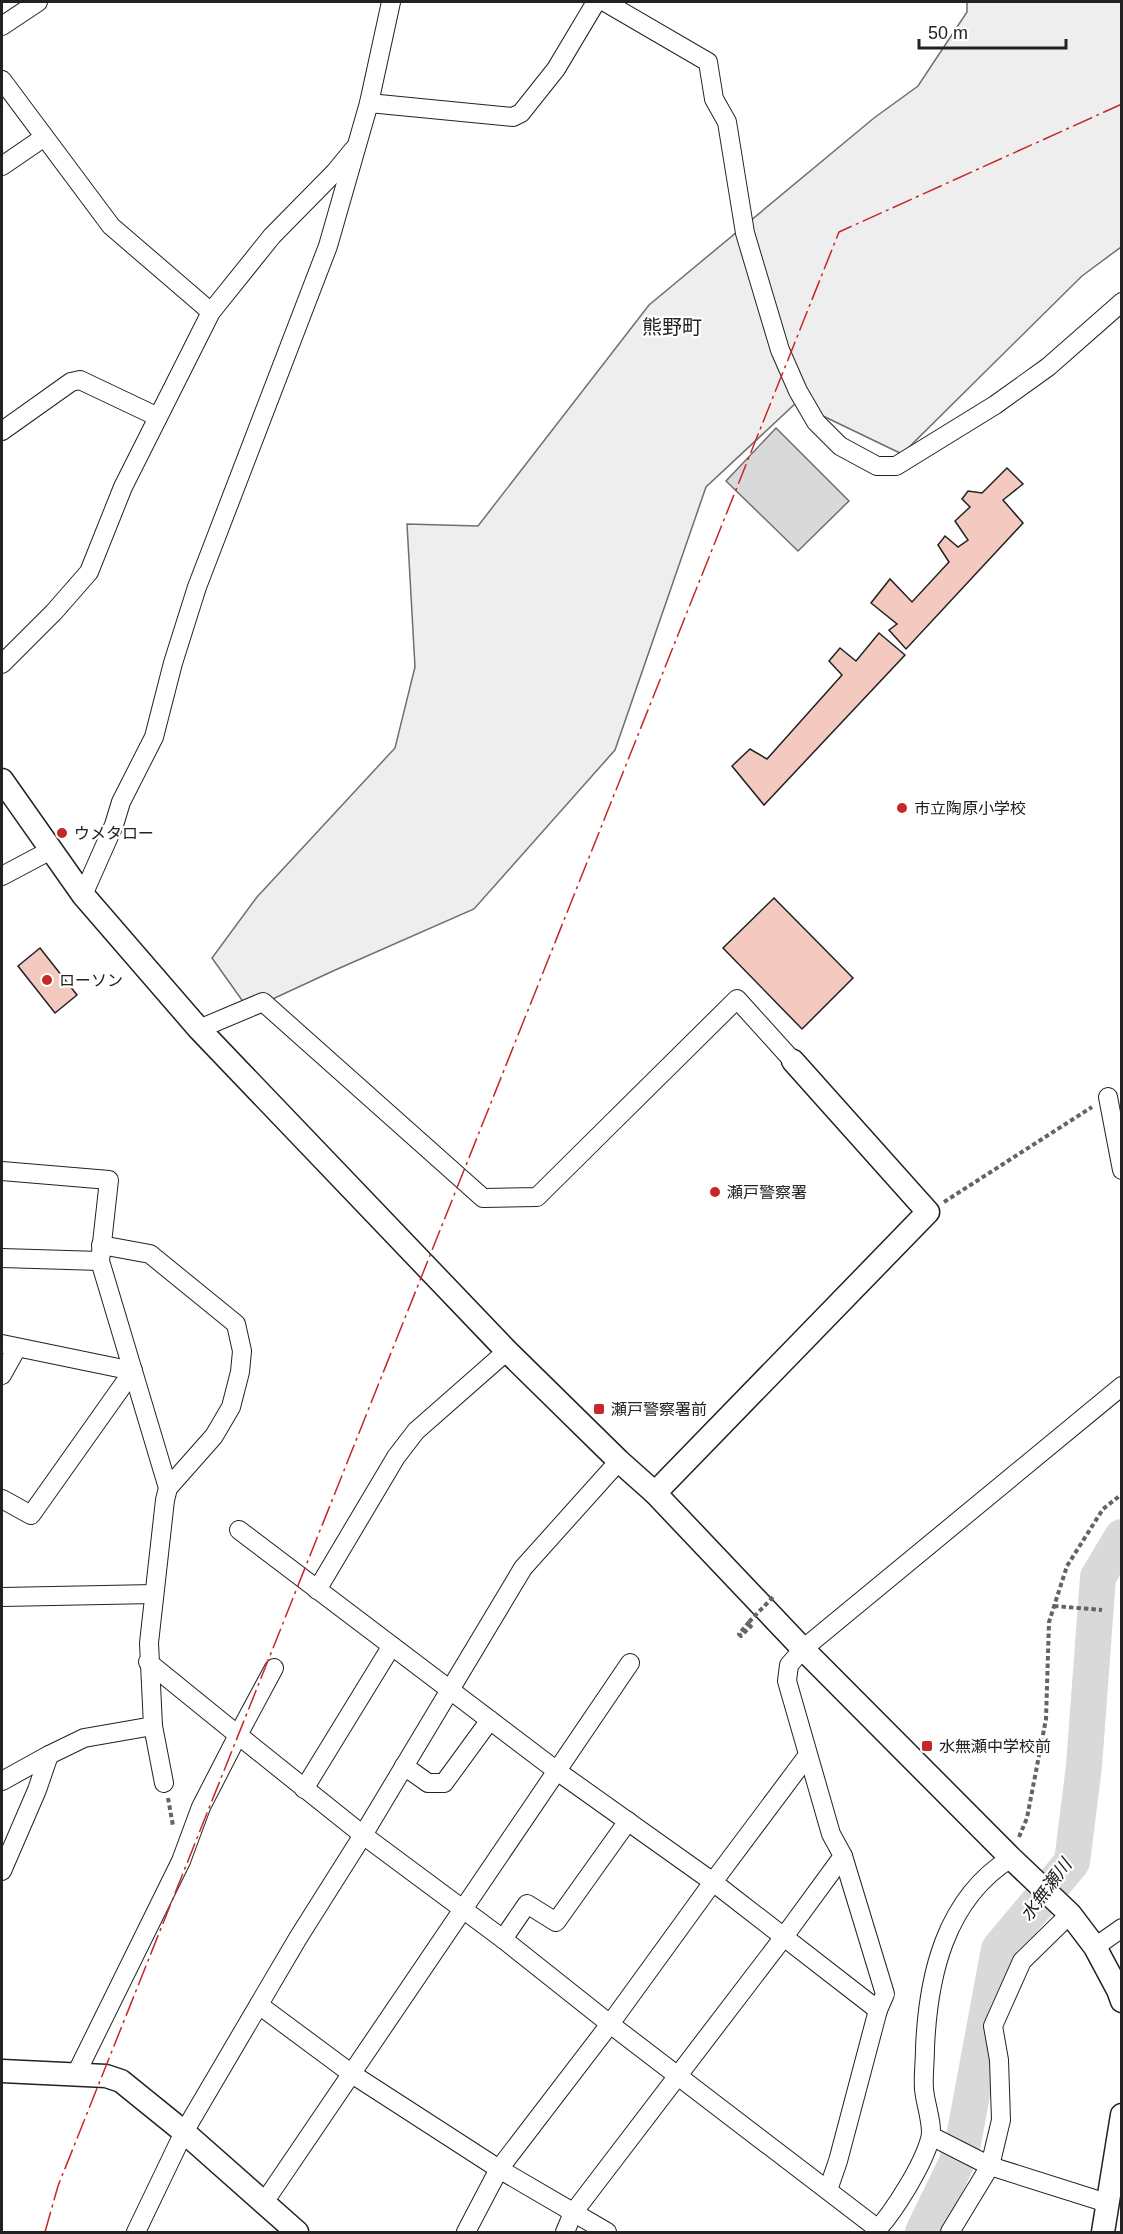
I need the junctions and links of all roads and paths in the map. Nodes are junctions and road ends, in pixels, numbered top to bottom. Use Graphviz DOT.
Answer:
graph roads {
  1 [pos="38,2"];
  2 [pos="391,2"];
  3 [pos="596,2"];
  4 [pos="605,2"];
  5 [pos="2,26"];
  6 [pos="2,80"];
  7 [pos="369,103"];
  8 [pos="43,138"];
  9 [pos="358,144"];
  10 [pos="2,166"];
  11 [pos="1122,302"];
  12 [pos="211,312"];
  13 [pos="158,417"];
  14 [pos="2,431"];
  15 [pos="2,664"];
  16 [pos="2,780"];
  17 [pos="51,850"];
  18 [pos="2,876"];
  19 [pos="83,895"];
  20 [pos="199,1029"];
  21 [pos="793,1061"];
  22 [pos="1108,1097"];
  23 [pos="1122,1170"];
  24 [pos="2,1171"];
  25 [pos="928,1212"];
  26 [pos="101,1253"];
  27 [pos="2,1258"];
  28 [pos="9,1346"];
  29 [pos="507,1351"];
  30 [pos="133,1371"];
  31 [pos="2,1376"];
  32 [pos="1122,1386"];
  33 [pos="619,1461"];
  34 [pos="168,1488"];
  35 [pos="655,1493"];
  36 [pos="1122,1494"];
  37 [pos="2,1499"];
  38 [pos="239,1530"];
  39 [pos="317,1590"];
  40 [pos="154,1594"];
  41 [pos="2,1597"];
  42 [pos="773,1597"];
  43 [pos="1054,1606"];
  44 [pos="1102,1610"];
  45 [pos="751,1624"];
  46 [pos="391,1647"];
  47 [pos="803,1649"];
  48 [pos="148,1662"];
  49 [pos="630,1663"];
  50 [pos="274,1668"];
  51 [pos="449,1690"];
  52 [pos="490,1720"];
  53 [pos="153,1726"];
  54 [pos="238,1736"];
  55 [pos="49,1755"];
  56 [pos="808,1755"];
  57 [pos="404,1766"];
  58 [pos="557,1771"];
  59 [pos="2,1781"];
  60 [pos="164,1783"];
  61 [pos="304,1789"];
  62 [pos="628,1821"];
  63 [pos="174,1828"];
  64 [pos="363,1835"];
  65 [pos="843,1856"];
  66 [pos="1011,1858"];
  67 [pos="2,1871"];
  68 [pos="712,1882"];
  69 [pos="464,1910"];
  70 [pos="1070,1914"];
  71 [pos="1122,1928"];
  72 [pos="783,1938"];
  73 [pos="503,1939"];
  74 [pos="1095,1947"];
  75 [pos="1122,2001"];
  76 [pos="259,2005"];
  77 [pos="878,2010"];
  78 [pos="610,2024"];
  79 [pos="2,2071"];
  80 [pos="76,2074"];
  81 [pos="352,2074"];
  82 [pos="677,2075"];
  83 [pos="1122,2115"];
  84 [pos="184,2132"];
  85 [pos="931,2136"];
  86 [pos="990,2166"];
  87 [pos="499,2169"];
  88 [pos="828,2190"];
  89 [pos="1107,2203"];
  90 [pos="264,2204"];
  91 [pos="573,2213"];
  92 [pos="877,2231"];
  93 [pos="136,2232"];
  94 [pos="297,2232"];
  95 [pos="466,2232"];
  96 [pos="565,2232"];
  97 [pos="607,2232"];
  98 [pos="950,2232"];
  99 [pos="1103,2232"];
  1 -- 5 [label="street"];
  2 -- 7 [label="street"];
  3 -- 7 [label="street"];
  4 -- 11 [label="street"];
  6 -- 8 [label="street"];
  7 -- 9 [label="street"];
  8 -- 10 [label="street"];
  8 -- 12 [label="street"];
  9 -- 12 [label="street"];
  9 -- 19 [label="street"];
  12 -- 13 [label="street"];
  13 -- 14 [label="street"];
  13 -- 15 [label="street"];
  16 -- 17 [label="street"];
  17 -- 18 [label="street"];
  17 -- 19 [label="street"];
  19 -- 20 [label="street"];
  20 -- 21 [label="street"];
  20 -- 29 [label="street"];
  21 -- 25 [label="street"];
  22 -- 23 [label="street"];
  22 -- 25 [label="path"];
  24 -- 26 [label="street"];
  25 -- 35 [label="street"];
  26 -- 27 [label="street"];
  26 -- 30 [label="street"];
  26 -- 34 [label="street"];
  28 -- 30 [label="street"];
  28 -- 31 [label="street"];
  29 -- 33 [label="street"];
  29 -- 39 [label="street"];
  30 -- 34 [label="street"];
  30 -- 37 [label="street"];
  32 -- 47 [label="street"];
  33 -- 35 [label="street"];
  33 -- 51 [label="street"];
  34 -- 40 [label="street"];
  35 -- 47 [label="street"];
  36 -- 43 [label="path"];
  38 -- 39 [label="street"];
  39 -- 46 [label="street"];
  40 -- 41 [label="street"];
  40 -- 48 [label="street"];
  42 -- 45 [label="path, bridge"];
  43 -- 44 [label="path"];
  43 -- 66 [label="path"];
  46 -- 51 [label="street"];
  46 -- 61 [label="street"];
  47 -- 56 [label="street"];
  47 -- 66 [label="street"];
  48 -- 53 [label="street"];
  48 -- 54 [label="street"];
  49 -- 58 [label="street"];
  50 -- 54 [label="street"];
  51 -- 52 [label="street"];
  51 -- 57 [label="street"];
  52 -- 57 [label="street"];
  52 -- 58 [label="street"];
  53 -- 55 [label="street"];
  53 -- 60 [label="street"];
  54 -- 61 [label="street"];
  54 -- 80 [label="street"];
  55 -- 59 [label="street"];
  55 -- 67 [label="street"];
  56 -- 65 [label="street"];
  56 -- 68 [label="street"];
  57 -- 64 [label="street"];
  58 -- 62 [label="street"];
  58 -- 69 [label="street"];
  60 -- 63 [label="path"];
  61 -- 64 [label="street"];
  62 -- 68 [label="street"];
  62 -- 73 [label="street"];
  64 -- 69 [label="street"];
  64 -- 76 [label="street"];
  65 -- 72 [label="street"];
  65 -- 77 [label="street"];
  66 -- 70 [label="street"];
  66 -- 85 [label="street"];
  68 -- 72 [label="street"];
  68 -- 78 [label="street"];
  69 -- 73 [label="street"];
  69 -- 81 [label="street"];
  70 -- 74 [label="street"];
  70 -- 86 [label="street"];
  71 -- 74 [label="street"];
  72 -- 77 [label="street"];
  72 -- 82 [label="street"];
  73 -- 78 [label="street"];
  74 -- 75 [label="street"];
  76 -- 81 [label="street"];
  76 -- 84 [label="street"];
  77 -- 88 [label="street"];
  78 -- 82 [label="street"];
  78 -- 87 [label="street"];
  79 -- 80 [label="street"];
  80 -- 84 [label="street"];
  81 -- 87 [label="street"];
  81 -- 90 [label="street"];
  82 -- 88 [label="street"];
  82 -- 91 [label="street"];
  83 -- 89 [label="street"];
  84 -- 90 [label="street"];
  84 -- 93 [label="street"];
  85 -- 86 [label="street"];
  85 -- 92 [label="street"];
  86 -- 89 [label="street"];
  86 -- 98 [label="street"];
  87 -- 91 [label="street"];
  87 -- 95 [label="street"];
  88 -- 92 [label="street"];
  89 -- 99 [label="street"];
  90 -- 94 [label="street"];
  91 -- 96 [label="street"];
  91 -- 97 [label="street"];
}
